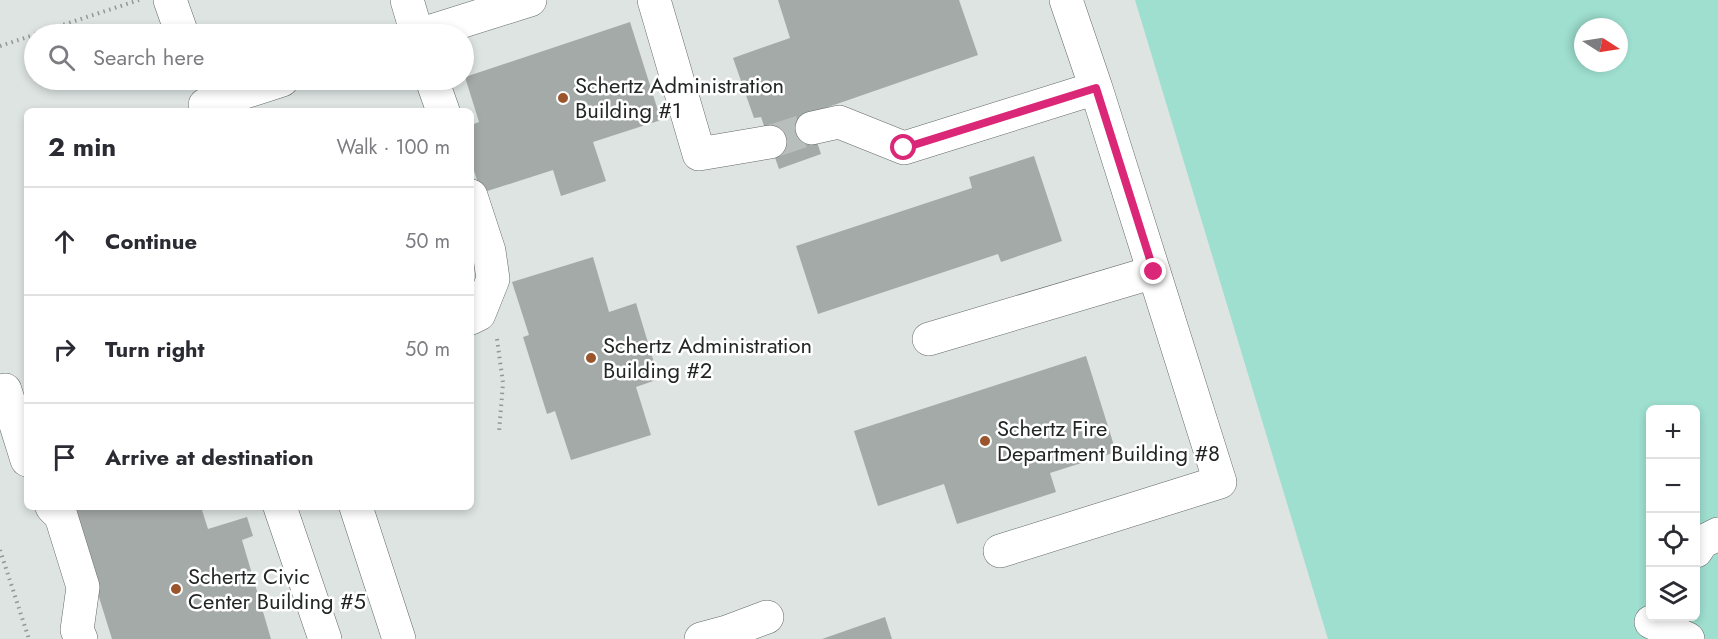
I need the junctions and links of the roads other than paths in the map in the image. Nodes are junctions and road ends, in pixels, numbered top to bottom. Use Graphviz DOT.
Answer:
graph roads {
  1 [pos="170,0"];
  2 [pos="407,0"];
  3 [pos="530,0"];
  4 [pos="654,0"];
  5 [pos="1066,0"];
  6 [pos="178,24"];
  7 [pos="416,24"];
  8 [pos="452,24"];
  9 [pos="1096,88"];
  10 [pos="238,90"];
  11 [pos="436,90"];
  12 [pos="203,98"];
  13 [pos="442,108"];
  14 [pos="812,128"];
  15 [pos="770,142"];
  16 [pos="474,205"];
  17 [pos="1154,272"];
  18 [pos="484,326"];
  19 [pos="929,339"];
  20 [pos="5,390"];
  21 [pos="24,450"];
  22 [pos="55,510"];
  23 [pos="281,510"];
  24 [pos="357,510"];
  25 [pos="1718,534"];
  26 [pos="1700,545"];
  27 [pos="1000,551"];
  28 [pos="767,617"];
  29 [pos="1649,626"];
  30 [pos="81,639"];
  31 [pos="325,639"];
  32 [pos="399,639"];
  33 [pos="701,639"];
  34 [pos="1688,639"];
  1 -- 6 [label="street"];
  2 -- 7 [label="street"];
  3 -- 8 [label="street"];
  4 -- 15 [label="street"];
  5 -- 9 [label="street"];
  9 -- 14 [label="street"];
  9 -- 17 [label="street"];
  10 -- 12 [label="street"];
  11 -- 13 [label="street"];
  16 -- 18 [label="street"];
  17 -- 19 [label="street"];
  17 -- 27 [label="street"];
  20 -- 21 [label="street"];
  22 -- 30 [label="street"];
  23 -- 31 [label="street"];
  24 -- 32 [label="street"];
  25 -- 26 [label="street"];
  28 -- 33 [label="street"];
  29 -- 34 [label="street"];
}
